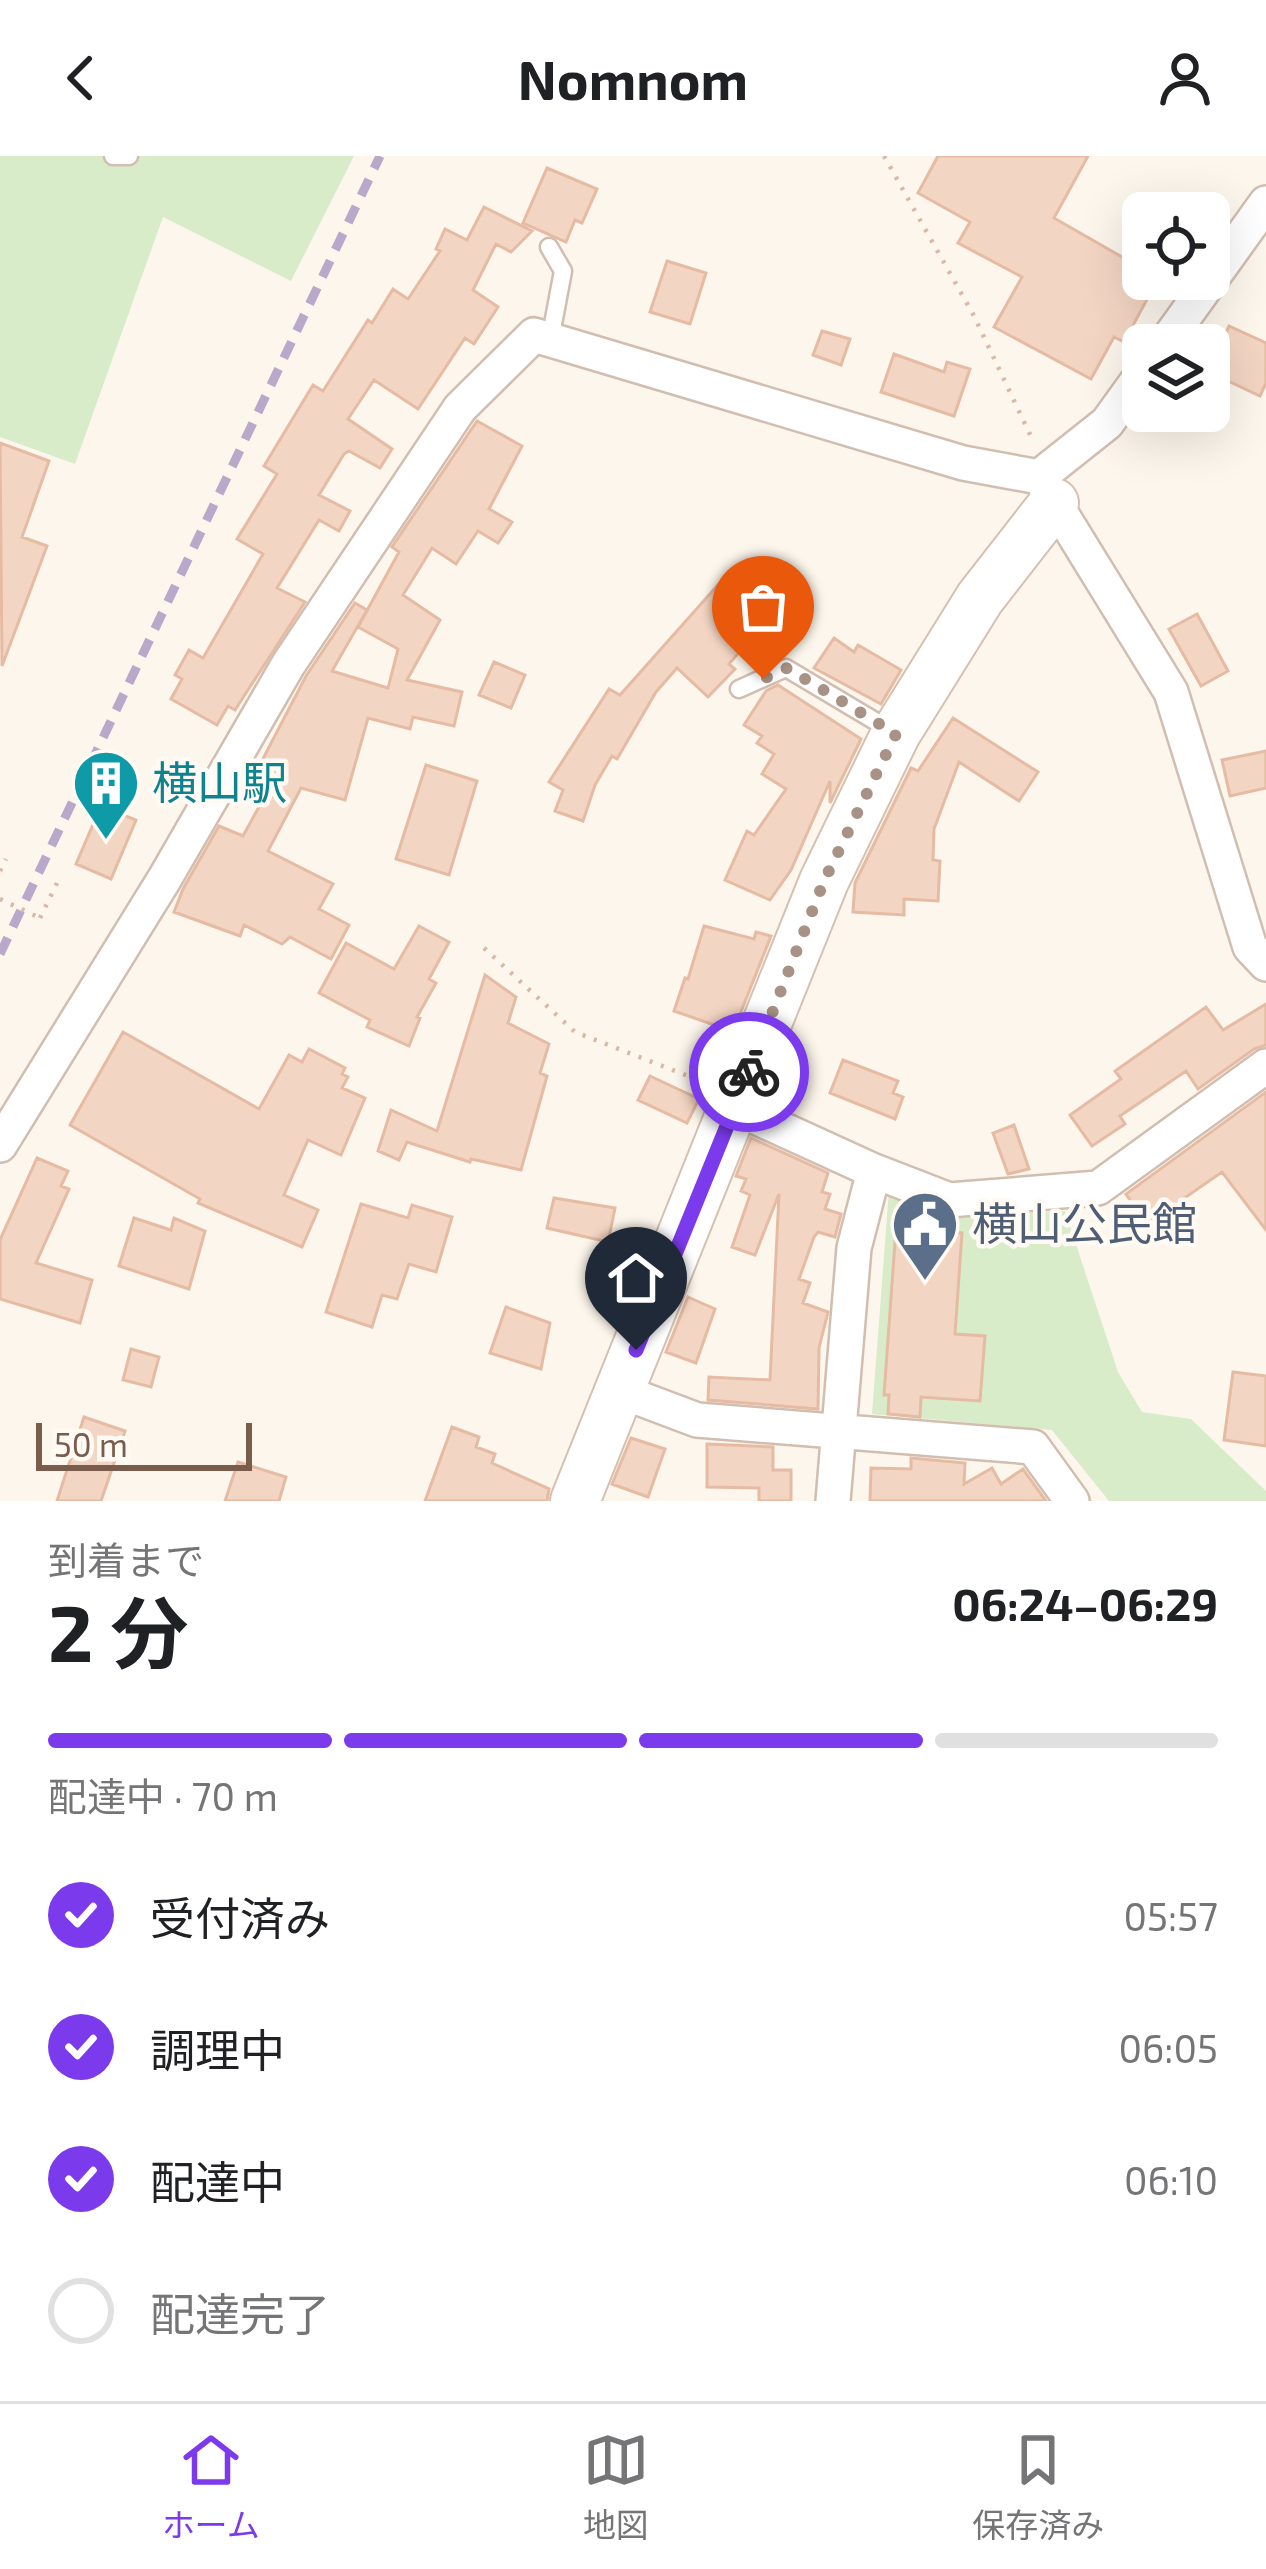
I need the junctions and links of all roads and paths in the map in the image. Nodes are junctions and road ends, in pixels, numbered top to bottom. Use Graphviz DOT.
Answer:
graph roads {
  1 [pos="113,156"];
  2 [pos="129,156"];
  3 [pos="884,156"];
  4 [pos="1266,203"];
  5 [pos="548,247"];
  6 [pos="1178,324"];
  7 [pos="550,340"];
  8 [pos="1122,403"];
  9 [pos="1046,490"];
  10 [pos="739,689"];
  11 [pos="896,734"];
  12 [pos="6,859"];
  13 [pos="0,871"];
  14 [pos="58,881"];
  15 [pos="0,898"];
  16 [pos="484,948"];
  17 [pos="1266,964"];
  18 [pos="1266,1066"];
  19 [pos="738,1102"];
  20 [pos="0,1145"];
  21 [pos="874,1172"];
  22 [pos="620,1391"];
  23 [pos="839,1430"];
  24 [pos="575,1501"];
  25 [pos="833,1501"];
  26 [pos="1072,1501"];
  1 -- 2 [label="lane"];
  3 -- 9 [label="path"];
  4 -- 6 [label="street"];
  5 -- 7 [label="lane"];
  7 -- 9 [label="street"];
  7 -- 20 [label="street"];
  8 -- 9 [label="street"];
  9 -- 11 [label="street"];
  9 -- 17 [label="street"];
  10 -- 11 [label="lane"];
  11 -- 19 [label="street"];
  12 -- 13 [label="path"];
  14 -- 15 [label="path, bridge"];
  16 -- 19 [label="path"];
  18 -- 21 [label="street"];
  19 -- 21 [label="street"];
  19 -- 22 [label="street"];
  21 -- 23 [label="street"];
  22 -- 23 [label="street"];
  22 -- 24 [label="street"];
  23 -- 25 [label="street"];
  23 -- 26 [label="street"];
}
